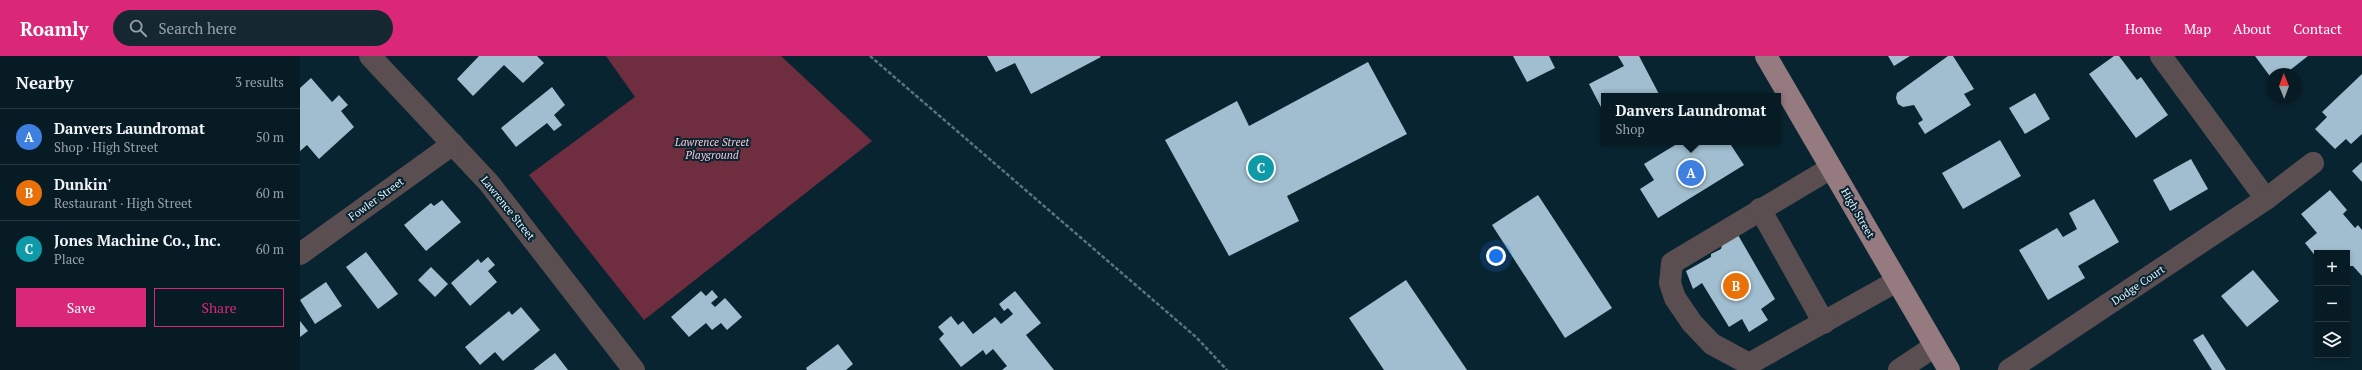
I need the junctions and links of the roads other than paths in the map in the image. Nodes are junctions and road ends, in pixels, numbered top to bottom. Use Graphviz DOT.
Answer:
graph roads {
  1 [pos="370,56"];
  2 [pos="1766,56"];
  3 [pos="2161,56"];
  4 [pos="453,144"];
  5 [pos="2313,163"];
  6 [pos="1831,168"];
  7 [pos="2266,199"];
  8 [pos="1760,209"];
  9 [pos="300,254"];
  10 [pos="1897,281"];
  11 [pos="1824,323"];
  12 [pos="1935,346"];
  13 [pos="634,370"];
  14 [pos="1899,370"];
  15 [pos="1949,370"];
  16 [pos="2009,370"];
  1 -- 4 [label="street, Lawrence Street"];
  2 -- 6 [label="main road, High Street"];
  3 -- 7 [label="street"];
  4 -- 9 [label="street, Fowler Street"];
  4 -- 13 [label="street, Lawrence Street"];
  5 -- 7 [label="street, Dodge Court"];
  6 -- 8 [label="street"];
  6 -- 10 [label="main road, High Street"];
  7 -- 16 [label="street, Dodge Court"];
  8 -- 11 [label="street"];
  8 -- 11 [label="street"];
  10 -- 11 [label="street"];
  10 -- 12 [label="main road, High Street"];
  12 -- 14 [label="street"];
  12 -- 15 [label="main road, High Street"];
}
